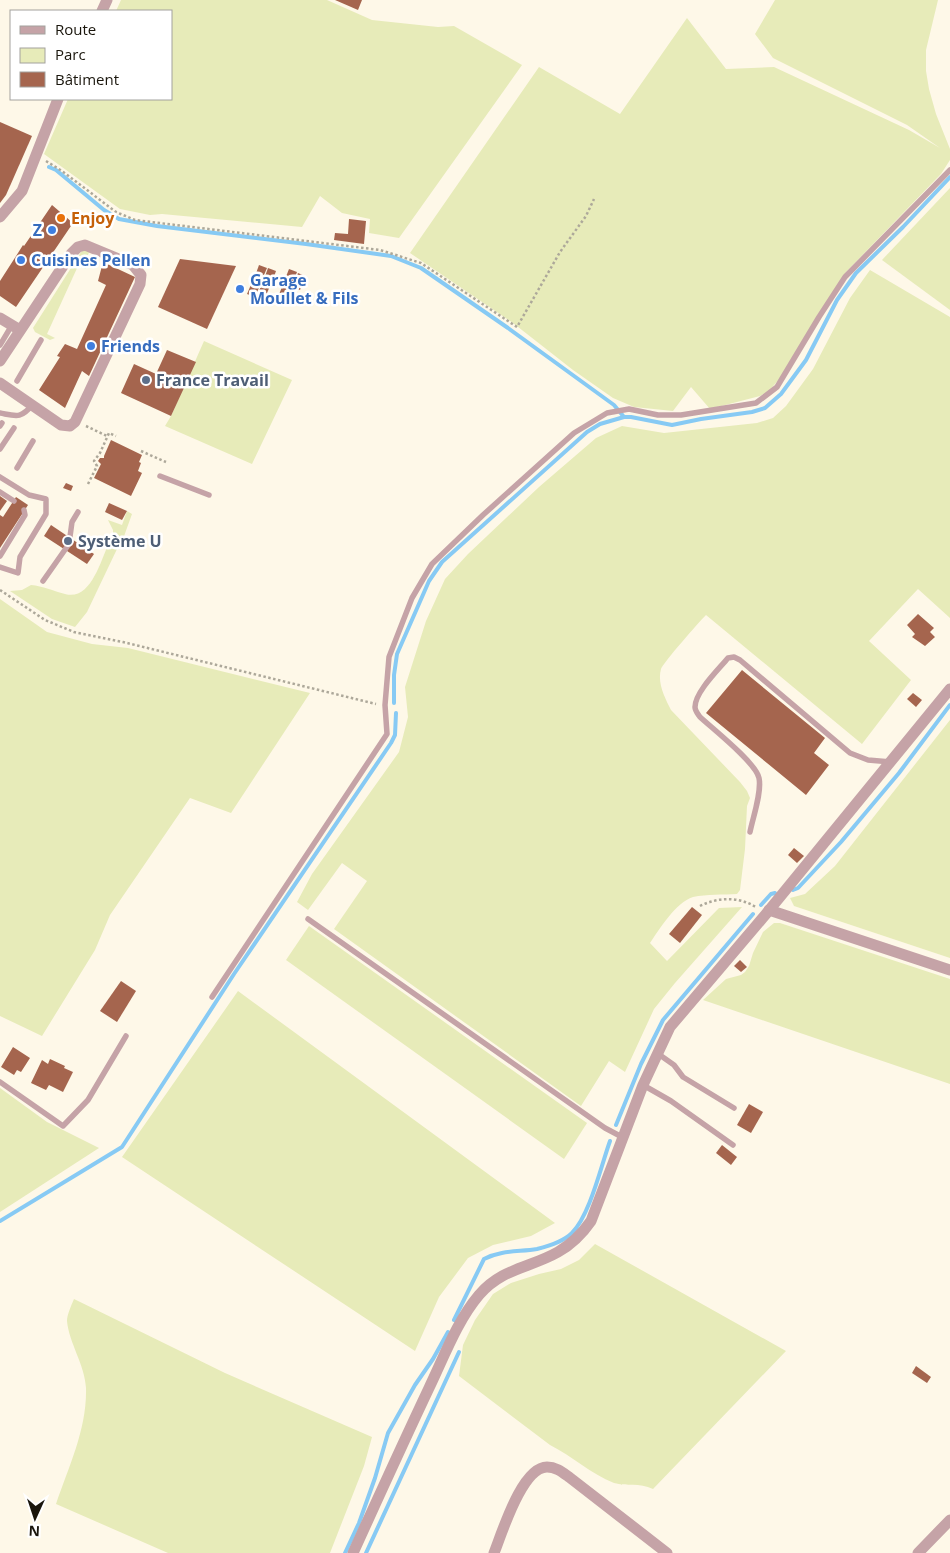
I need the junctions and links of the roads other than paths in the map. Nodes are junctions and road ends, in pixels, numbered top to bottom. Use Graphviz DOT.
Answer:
graph roads {
  1 [pos="58,100"];
  2 [pos="950,170"];
  3 [pos="0,217"];
  4 [pos="0,318"];
  5 [pos="16,327"];
  6 [pos="41,340"];
  7 [pos="0,345"];
  8 [pos="0,361"];
  9 [pos="17,381"];
  10 [pos="0,383"];
  11 [pos="32,405"];
  12 [pos="0,413"];
  13 [pos="14,428"];
  14 [pos="34,441"];
  15 [pos="0,449"];
  16 [pos="16,468"];
  17 [pos="160,476"];
  18 [pos="0,477"];
  19 [pos="0,492"];
  20 [pos="208,495"];
  21 [pos="14,501"];
  22 [pos="24,510"];
  23 [pos="78,512"];
  24 [pos="0,556"];
  25 [pos="0,567"];
  26 [pos="43,580"];
  27 [pos="950,689"];
  28 [pos="891,762"];
  29 [pos="750,832"];
  30 [pos="767,912"];
  31 [pos="308,919"];
  32 [pos="950,970"];
  33 [pos="212,997"];
  34 [pos="126,1036"];
  35 [pos="658,1053"];
  36 [pos="0,1082"];
  37 [pos="643,1085"];
  38 [pos="734,1108"];
  39 [pos="622,1136"];
  40 [pos="734,1145"];
  41 [pos="950,1520"];
  42 [pos="354,1553"];
  43 [pos="494,1553"];
  44 [pos="667,1553"];
  45 [pos="918,1553"];
  1 -- 3 [label="street"];
  2 -- 33 [label="lane"];
  4 -- 5 [label="street"];
  5 -- 7 [label="lane"];
  5 -- 8 [label="street"];
  5 -- 11 [label="street"];
  6 -- 9 [label="lane"];
  10 -- 11 [label="street"];
  11 -- 12 [label="lane"];
  13 -- 15 [label="lane"];
  14 -- 16 [label="lane"];
  17 -- 20 [label="lane"];
  18 -- 25 [label="lane"];
  19 -- 21 [label="lane"];
  22 -- 24 [label="lane"];
  23 -- 26 [label="lane"];
  27 -- 28 [label="street"];
  28 -- 29 [label="lane"];
  28 -- 30 [label="street"];
  30 -- 32 [label="street"];
  30 -- 35 [label="street"];
  31 -- 39 [label="lane"];
  34 -- 36 [label="lane"];
  35 -- 37 [label="street"];
  35 -- 38 [label="lane"];
  37 -- 39 [label="street"];
  37 -- 40 [label="lane"];
  39 -- 42 [label="street"];
  41 -- 45 [label="street"];
  43 -- 44 [label="street"];
}
